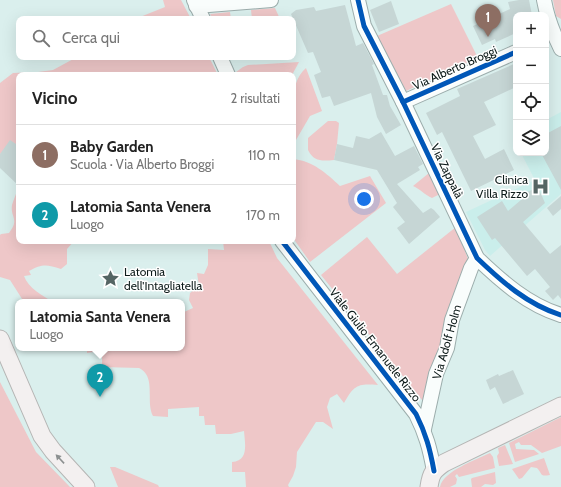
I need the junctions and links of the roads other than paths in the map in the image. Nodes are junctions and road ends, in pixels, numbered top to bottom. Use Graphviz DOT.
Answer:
graph roads {
  1 [pos="271,0"];
  2 [pos="358,0"];
  3 [pos="544,0"];
  4 [pos="195,3"];
  5 [pos="202,16"];
  6 [pos="554,35"];
  7 [pos="561,49"];
  8 [pos="513,53"];
  9 [pos="221,60"];
  10 [pos="227,72"];
  11 [pos="403,102"];
  12 [pos="284,244"];
  13 [pos="477,258"];
  14 [pos="561,315"];
  15 [pos="0,338"];
  16 [pos="561,406"];
  17 [pos="424,429"];
  18 [pos="434,470"];
  19 [pos="86,487"];
  20 [pos="429,487"];
  1 -- 4 [label="street"];
  2 -- 11 [label="street, Via Zappalà"];
  3 -- 6 [label="street"];
  4 -- 5 [label="street"];
  6 -- 7 [label="street"];
  8 -- 11 [label="street, Via Alberto Broggi"];
  9 -- 10 [label="street"];
  11 -- 13 [label="street, Via Zappalà"];
  12 -- 17 [label="street, Viale Giulio Emanuele Rizzo"];
  13 -- 14 [label="street, Via Zappalà"];
  13 -- 17 [label="street, Via Adolf Holm"];
  19 -- 15 [label="main road, one-way"];
  16 -- 18 [label="main road"];
  17 -- 18 [label="street, Viale Giulio Emanuele Rizzo"];
  18 -- 20 [label="main road"];
}
